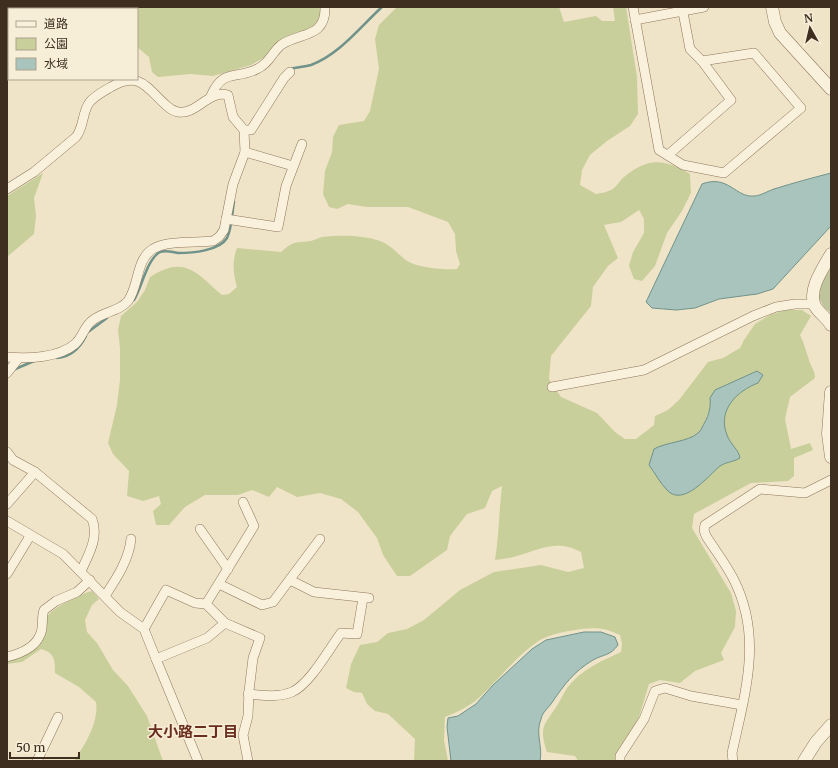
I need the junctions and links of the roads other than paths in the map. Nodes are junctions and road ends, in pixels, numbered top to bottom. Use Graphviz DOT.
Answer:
graph roads {
  1 [pos="325,7"];
  2 [pos="633,7"];
  3 [pos="704,7"];
  4 [pos="772,7"];
  5 [pos="682,9"];
  6 [pos="635,20"];
  7 [pos="702,61"];
  8 [pos="290,72"];
  9 [pos="831,89"];
  10 [pos="211,96"];
  11 [pos="244,130"];
  12 [pos="302,144"];
  13 [pos="245,152"];
  14 [pos="668,155"];
  15 [pos="293,166"];
  16 [pos="7,189"];
  17 [pos="226,219"];
  18 [pos="831,254"];
  19 [pos="814,304"];
  20 [pos="831,325"];
  21 [pos="7,357"];
  22 [pos="19,358"];
  23 [pos="7,373"];
  24 [pos="552,387"];
  25 [pos="831,392"];
  26 [pos="7,452"];
  27 [pos="831,457"];
  28 [pos="35,472"];
  29 [pos="831,480"];
  30 [pos="243,502"];
  31 [pos="7,504"];
  32 [pos="7,521"];
  33 [pos="200,529"];
  34 [pos="30,536"];
  35 [pos="130,539"];
  36 [pos="320,539"];
  37 [pos="228,569"];
  38 [pos="81,570"];
  39 [pos="7,574"];
  40 [pos="90,580"];
  41 [pos="290,580"];
  42 [pos="219,584"];
  43 [pos="105,596"];
  44 [pos="206,604"];
  45 [pos="225,623"];
  46 [pos="144,628"];
  47 [pos="7,657"];
  48 [pos="156,659"];
  49 [pos="248,694"];
  50 [pos="742,705"];
  51 [pos="58,717"];
  52 [pos="831,725"];
  53 [pos="37,761"];
  54 [pos="198,761"];
  55 [pos="248,761"];
  56 [pos="620,761"];
  57 [pos="733,761"];
  58 [pos="804,761"];
  1 -- 10 [label="street"];
  2 -- 6 [label="street"];
  3 -- 5 [label="street"];
  4 -- 9 [label="street"];
  5 -- 6 [label="street"];
  5 -- 7 [label="street"];
  6 -- 14 [label="street"];
  7 -- 14 [label="street"];
  7 -- 14 [label="street"];
  8 -- 11 [label="street"];
  10 -- 11 [label="street"];
  10 -- 16 [label="street"];
  11 -- 13 [label="street"];
  12 -- 15 [label="street"];
  13 -- 15 [label="street"];
  13 -- 17 [label="street"];
  15 -- 17 [label="street"];
  17 -- 22 [label="street"];
  18 -- 19 [label="street"];
  19 -- 20 [label="street"];
  19 -- 24 [label="street"];
  21 -- 22 [label="street"];
  22 -- 23 [label="street"];
  25 -- 27 [label="street"];
  26 -- 28 [label="street"];
  28 -- 31 [label="street"];
  28 -- 38 [label="street"];
  29 -- 50 [label="street"];
  30 -- 37 [label="street"];
  32 -- 34 [label="street"];
  33 -- 37 [label="street"];
  34 -- 38 [label="street"];
  34 -- 39 [label="street"];
  35 -- 43 [label="street"];
  36 -- 41 [label="street"];
  37 -- 42 [label="street"];
  38 -- 40 [label="street"];
  40 -- 43 [label="street"];
  40 -- 47 [label="street"];
  41 -- 42 [label="street"];
  41 -- 49 [label="street"];
  42 -- 44 [label="street"];
  43 -- 46 [label="street"];
  44 -- 45 [label="street"];
  44 -- 46 [label="street"];
  45 -- 48 [label="street"];
  45 -- 49 [label="street"];
  46 -- 48 [label="street"];
  48 -- 54 [label="street"];
  49 -- 55 [label="street"];
  50 -- 56 [label="street"];
  50 -- 57 [label="street"];
  51 -- 53 [label="street"];
  52 -- 58 [label="street"];
}
